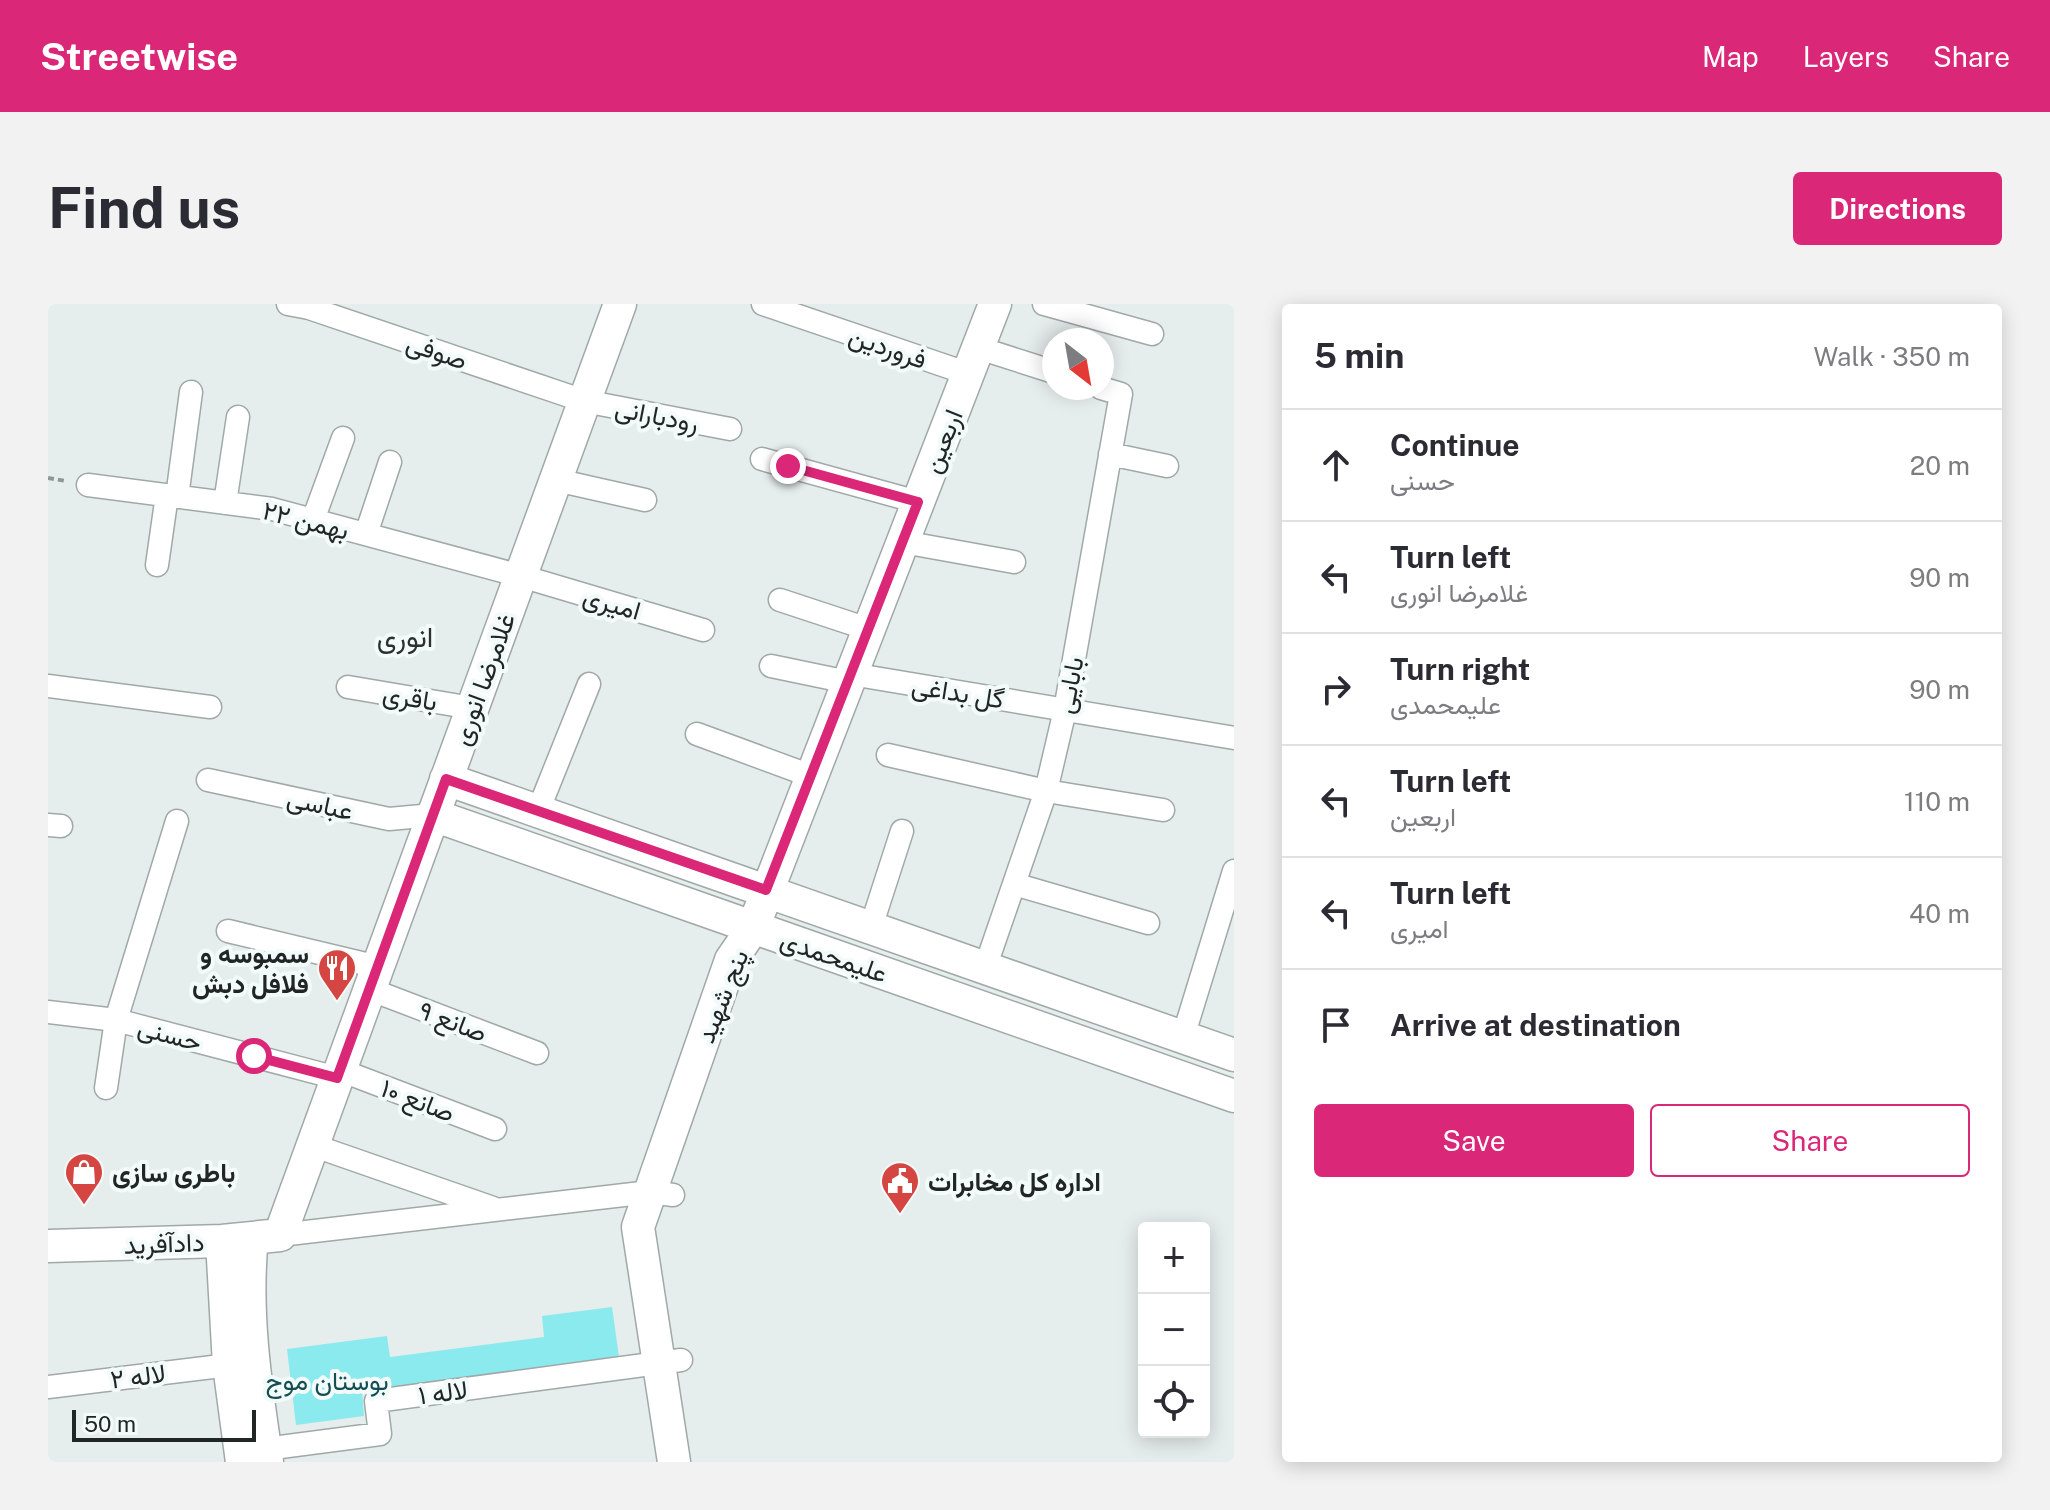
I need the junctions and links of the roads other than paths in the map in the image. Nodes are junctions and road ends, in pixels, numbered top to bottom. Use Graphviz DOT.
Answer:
graph roads {
  1 [pos="620,304"];
  2 [pos="763,304"];
  3 [pos="995,304"];
  4 [pos="1044,304"];
  5 [pos="303,305"];
  6 [pos="804,311"];
  7 [pos="1152,334"];
  8 [pos="974,361"];
  9 [pos="1042,370"];
  10 [pos="191,392"];
  11 [pos="1111,400"];
  12 [pos="584,401"];
  13 [pos="238,417"];
  14 [pos="730,429"];
  15 [pos="343,438"];
  16 [pos="1110,454"];
  17 [pos="762,459"];
  18 [pos="390,462"];
  19 [pos="1167,466"];
  20 [pos="556,480"];
  21 [pos="88,485"];
  22 [pos="172,496"];
  23 [pos="645,500"];
  24 [pos="918,502"];
  25 [pos="225,503"];
  26 [pos="313,520"];
  27 [pos="366,534"];
  28 [pos="903,542"];
  29 [pos="1014,562"];
  30 [pos="157,565"];
  31 [pos="521,576"];
  32 [pos="780,600"];
  33 [pos="868,629"];
  34 [pos="703,630"];
  35 [pos="771,666"];
  36 [pos="849,678"];
  37 [pos="589,684"];
  38 [pos="48,686"];
  39 [pos="348,687"];
  40 [pos="210,707"];
  41 [pos="472,708"];
  42 [pos="1065,710"];
  43 [pos="697,734"];
  44 [pos="1234,738"];
  45 [pos="888,755"];
  46 [pos="811,776"];
  47 [pos="446,779"];
  48 [pos="208,780"];
  49 [pos="1046,791"];
  50 [pos="1163,810"];
  51 [pos="538,811"];
  52 [pos="433,815"];
  53 [pos="177,821"];
  54 [pos="902,831"];
  55 [pos="1234,871"];
  56 [pos="1014,884"];
  57 [pos="766,890"];
  58 [pos="1148,923"];
  59 [pos="871,927"];
  60 [pos="753,928"];
  61 [pos="228,931"];
  62 [pos="985,968"];
  63 [pos="374,978"];
  64 [pos="971,1004"];
  65 [pos="48,1012"];
  66 [pos="116,1020"];
  67 [pos="1183,1037"];
  68 [pos="537,1053"];
  69 [pos="1234,1055"];
  70 [pos="338,1074"];
  71 [pos="106,1088"];
  72 [pos="1234,1096"];
  73 [pos="495,1129"];
  74 [pos="312,1145"];
  75 [pos="661,1193"];
  76 [pos="499,1210"];
  77 [pos="251,1238"];
  78 [pos="48,1246"];
  79 [pos="670,1362"];
  80 [pos="229,1365"];
  81 [pos="48,1387"];
  82 [pos="245,1402"];
  83 [pos="258,1458"];
  84 [pos="674,1462"];
  85 [pos="697,1462"];
  1 -- 12 [label="street, غلامرضا انوری"];
  2 -- 6 [label="street, فروردین"];
  3 -- 8 [label="street, اربعین"];
  4 -- 7 [label="street"];
  5 -- 12 [label="street, صوفی"];
  6 -- 8 [label="street, فروردین"];
  8 -- 9 [label="street, فروردین"];
  8 -- 24 [label="street, اربعین"];
  10 -- 22 [label="street"];
  11 -- 16 [label="street, بابایی"];
  12 -- 14 [label="street, رودبارانی"];
  12 -- 20 [label="street, غلامرضا انوری"];
  13 -- 25 [label="street"];
  15 -- 26 [label="street"];
  16 -- 19 [label="street"];
  16 -- 42 [label="street, بابایی"];
  17 -- 24 [label="street"];
  18 -- 27 [label="street"];
  20 -- 23 [label="street"];
  20 -- 31 [label="street, غلامرضا انوری"];
  21 -- 22 [label="street, ۲۲ بهمن"];
  22 -- 25 [label="street, ۲۲ بهمن"];
  22 -- 30 [label="street"];
  24 -- 28 [label="street, اربعین"];
  25 -- 26 [label="street, ۲۲ بهمن"];
  26 -- 27 [label="street, ۲۲ بهمن"];
  27 -- 31 [label="street, ۲۲ بهمن"];
  28 -- 29 [label="street"];
  28 -- 33 [label="street, اربعین"];
  31 -- 34 [label="street, امیری"];
  31 -- 41 [label="street, غلامرضا انوری"];
  32 -- 33 [label="street"];
  33 -- 36 [label="street, اربعین"];
  35 -- 36 [label="street, گل بداغی"];
  36 -- 42 [label="street, گل بداغی"];
  36 -- 46 [label="street, اربعین"];
  37 -- 51 [label="street"];
  38 -- 40 [label="street"];
  39 -- 41 [label="street, باقری"];
  41 -- 47 [label="street, غلامرضا انوری"];
  42 -- 44 [label="street, گل بداغی"];
  42 -- 49 [label="street, بابایی"];
  43 -- 46 [label="street"];
  45 -- 49 [label="street"];
  46 -- 57 [label="street, اربعین"];
  47 -- 51 [label="street, علیمحمدی"];
  47 -- 52 [label="street, غلامرضا انوری"];
  48 -- 52 [label="street, عباسی"];
  49 -- 50 [label="street"];
  49 -- 56 [label="street, بابایی"];
  51 -- 57 [label="street, علیمحمدی"];
  52 -- 60 [label="street, علیمحمدی"];
  52 -- 63 [label="street, غلامرضا انوری"];
  53 -- 66 [label="street"];
  54 -- 59 [label="street"];
  55 -- 67 [label="street"];
  56 -- 58 [label="street"];
  56 -- 62 [label="street, بابایی"];
  57 -- 59 [label="street, علیمحمدی"];
  57 -- 60 [label="street, پنج شهید"];
  59 -- 62 [label="street, علیمحمدی"];
  60 -- 64 [label="street, علیمحمدی"];
  60 -- 75 [label="street, پنج شهید"];
  61 -- 63 [label="street, صانع ۹"];
  62 -- 64 [label="street"];
  62 -- 67 [label="street, علیمحمدی"];
  63 -- 68 [label="street, صانع ۹"];
  63 -- 70 [label="street, غلامرضا انوری"];
  64 -- 72 [label="street, علیمحمدی"];
  65 -- 66 [label="street, حسنی"];
  66 -- 70 [label="street, حسنی"];
  66 -- 71 [label="street"];
  67 -- 69 [label="street, علیمحمدی"];
  70 -- 73 [label="street, صانع ۱۰"];
  70 -- 74 [label="street, غلامرضا انوری"];
  74 -- 76 [label="street"];
  74 -- 77 [label="street, غلامرضا انوری"];
  75 -- 76 [label="street"];
  75 -- 79 [label="street, پنج شهید"];
  76 -- 77 [label="street"];
  77 -- 78 [label="street, دادآفرید"];
  77 -- 80 [label="street"];
  77 -- 82 [label="street"];
  79 -- 83 [label="street, لاله ۱"];
  79 -- 84 [label="street, پنج شهید"];
  79 -- 85 [label="street, پنج شهید"];
  80 -- 81 [label="street, لاله ۲"];
  80 -- 82 [label="street"];
  82 -- 83 [label="street"];
}
